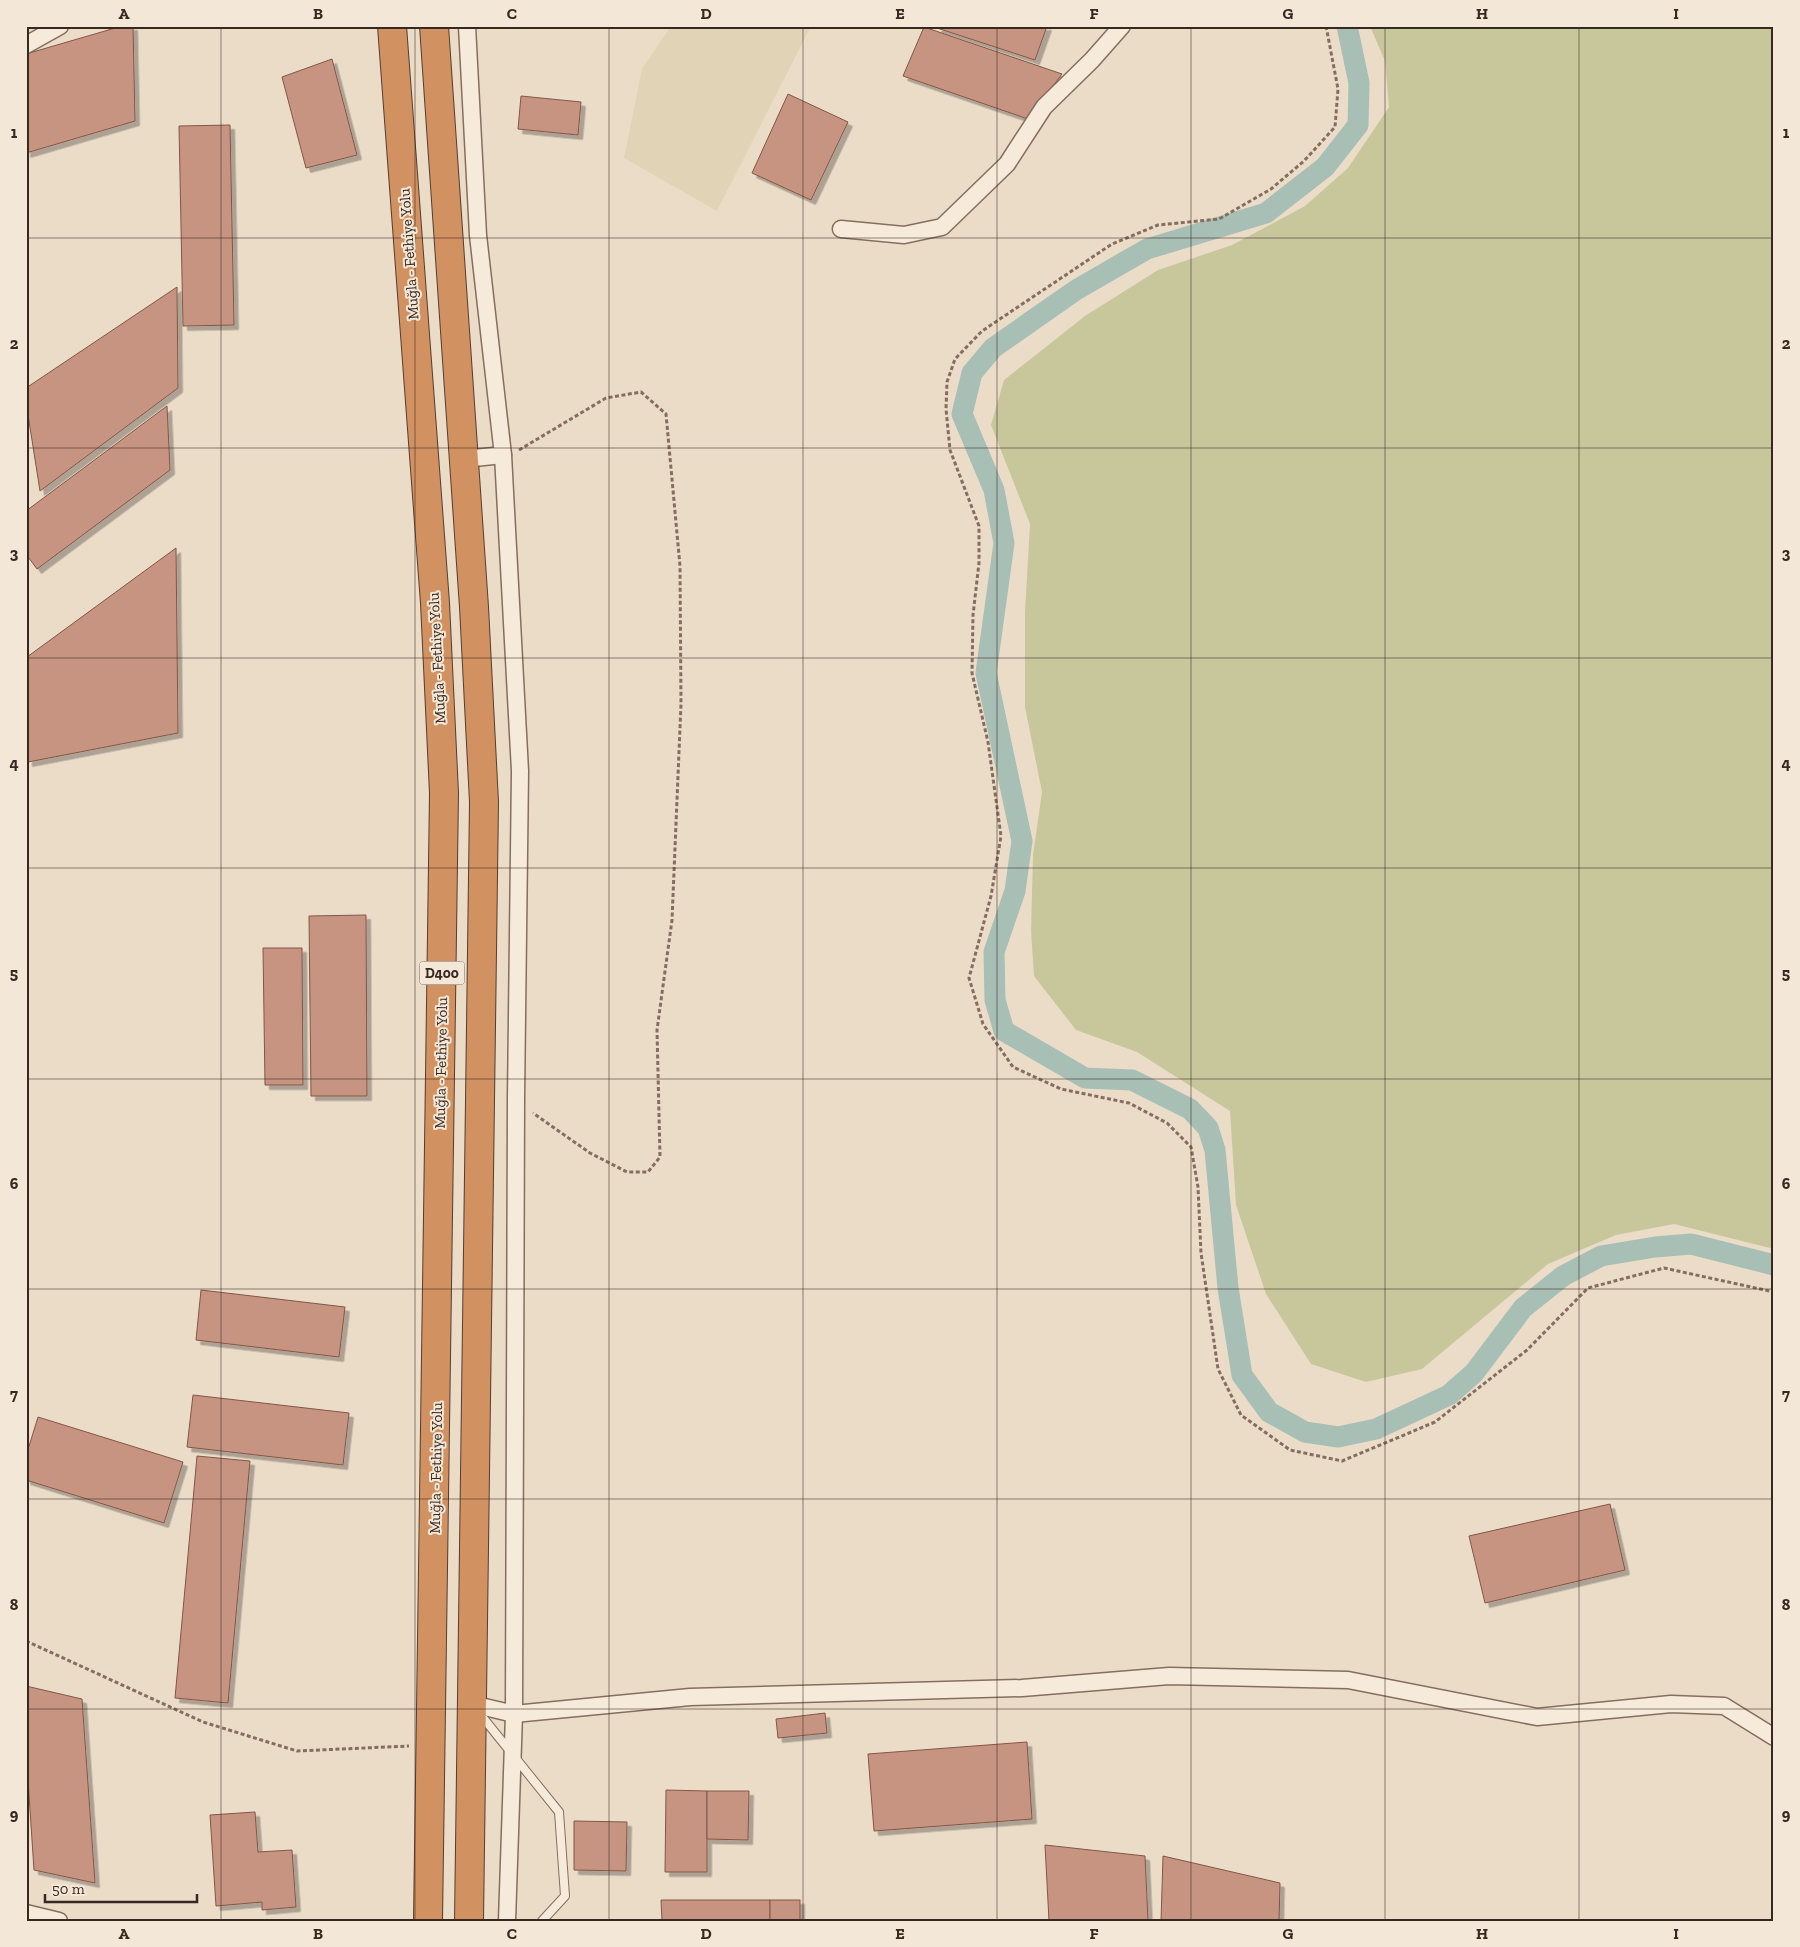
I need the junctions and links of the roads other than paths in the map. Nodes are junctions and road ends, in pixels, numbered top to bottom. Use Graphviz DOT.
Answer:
graph roads {
  1 [pos="60,26"];
  2 [pos="392,26"];
  3 [pos="467,26"];
  4 [pos="1122,26"];
  5 [pos="434,27"];
  6 [pos="26,45"];
  7 [pos="842,230"];
  8 [pos="503,456"];
  9 [pos="464,459"];
  10 [pos="472,1704"];
  11 [pos="514,1714"];
  12 [pos="1774,1737"];
  13 [pos="513,1755"];
  14 [pos="26,1913"];
  15 [pos="59,1921"];
  16 [pos="428,1921"];
  17 [pos="469,1921"];
  18 [pos="508,1921"];
  19 [pos="542,1921"];
  1 -- 6 [label="street"];
  2 -- 16 [label="highway, Muğla - Fethiye Yolu / D400"];
  3 -- 8 [label="street"];
  4 -- 7 [label="street"];
  5 -- 9 [label="highway, D400"];
  8 -- 9 [label="street"];
  8 -- 11 [label="street"];
  9 -- 10 [label="highway, D400"];
  10 -- 11 [label="street"];
  10 -- 13 [label="lane"];
  10 -- 17 [label="highway, D400"];
  11 -- 12 [label="street"];
  11 -- 13 [label="street"];
  13 -- 18 [label="street"];
  13 -- 19 [label="lane"];
  14 -- 15 [label="street"];
}
